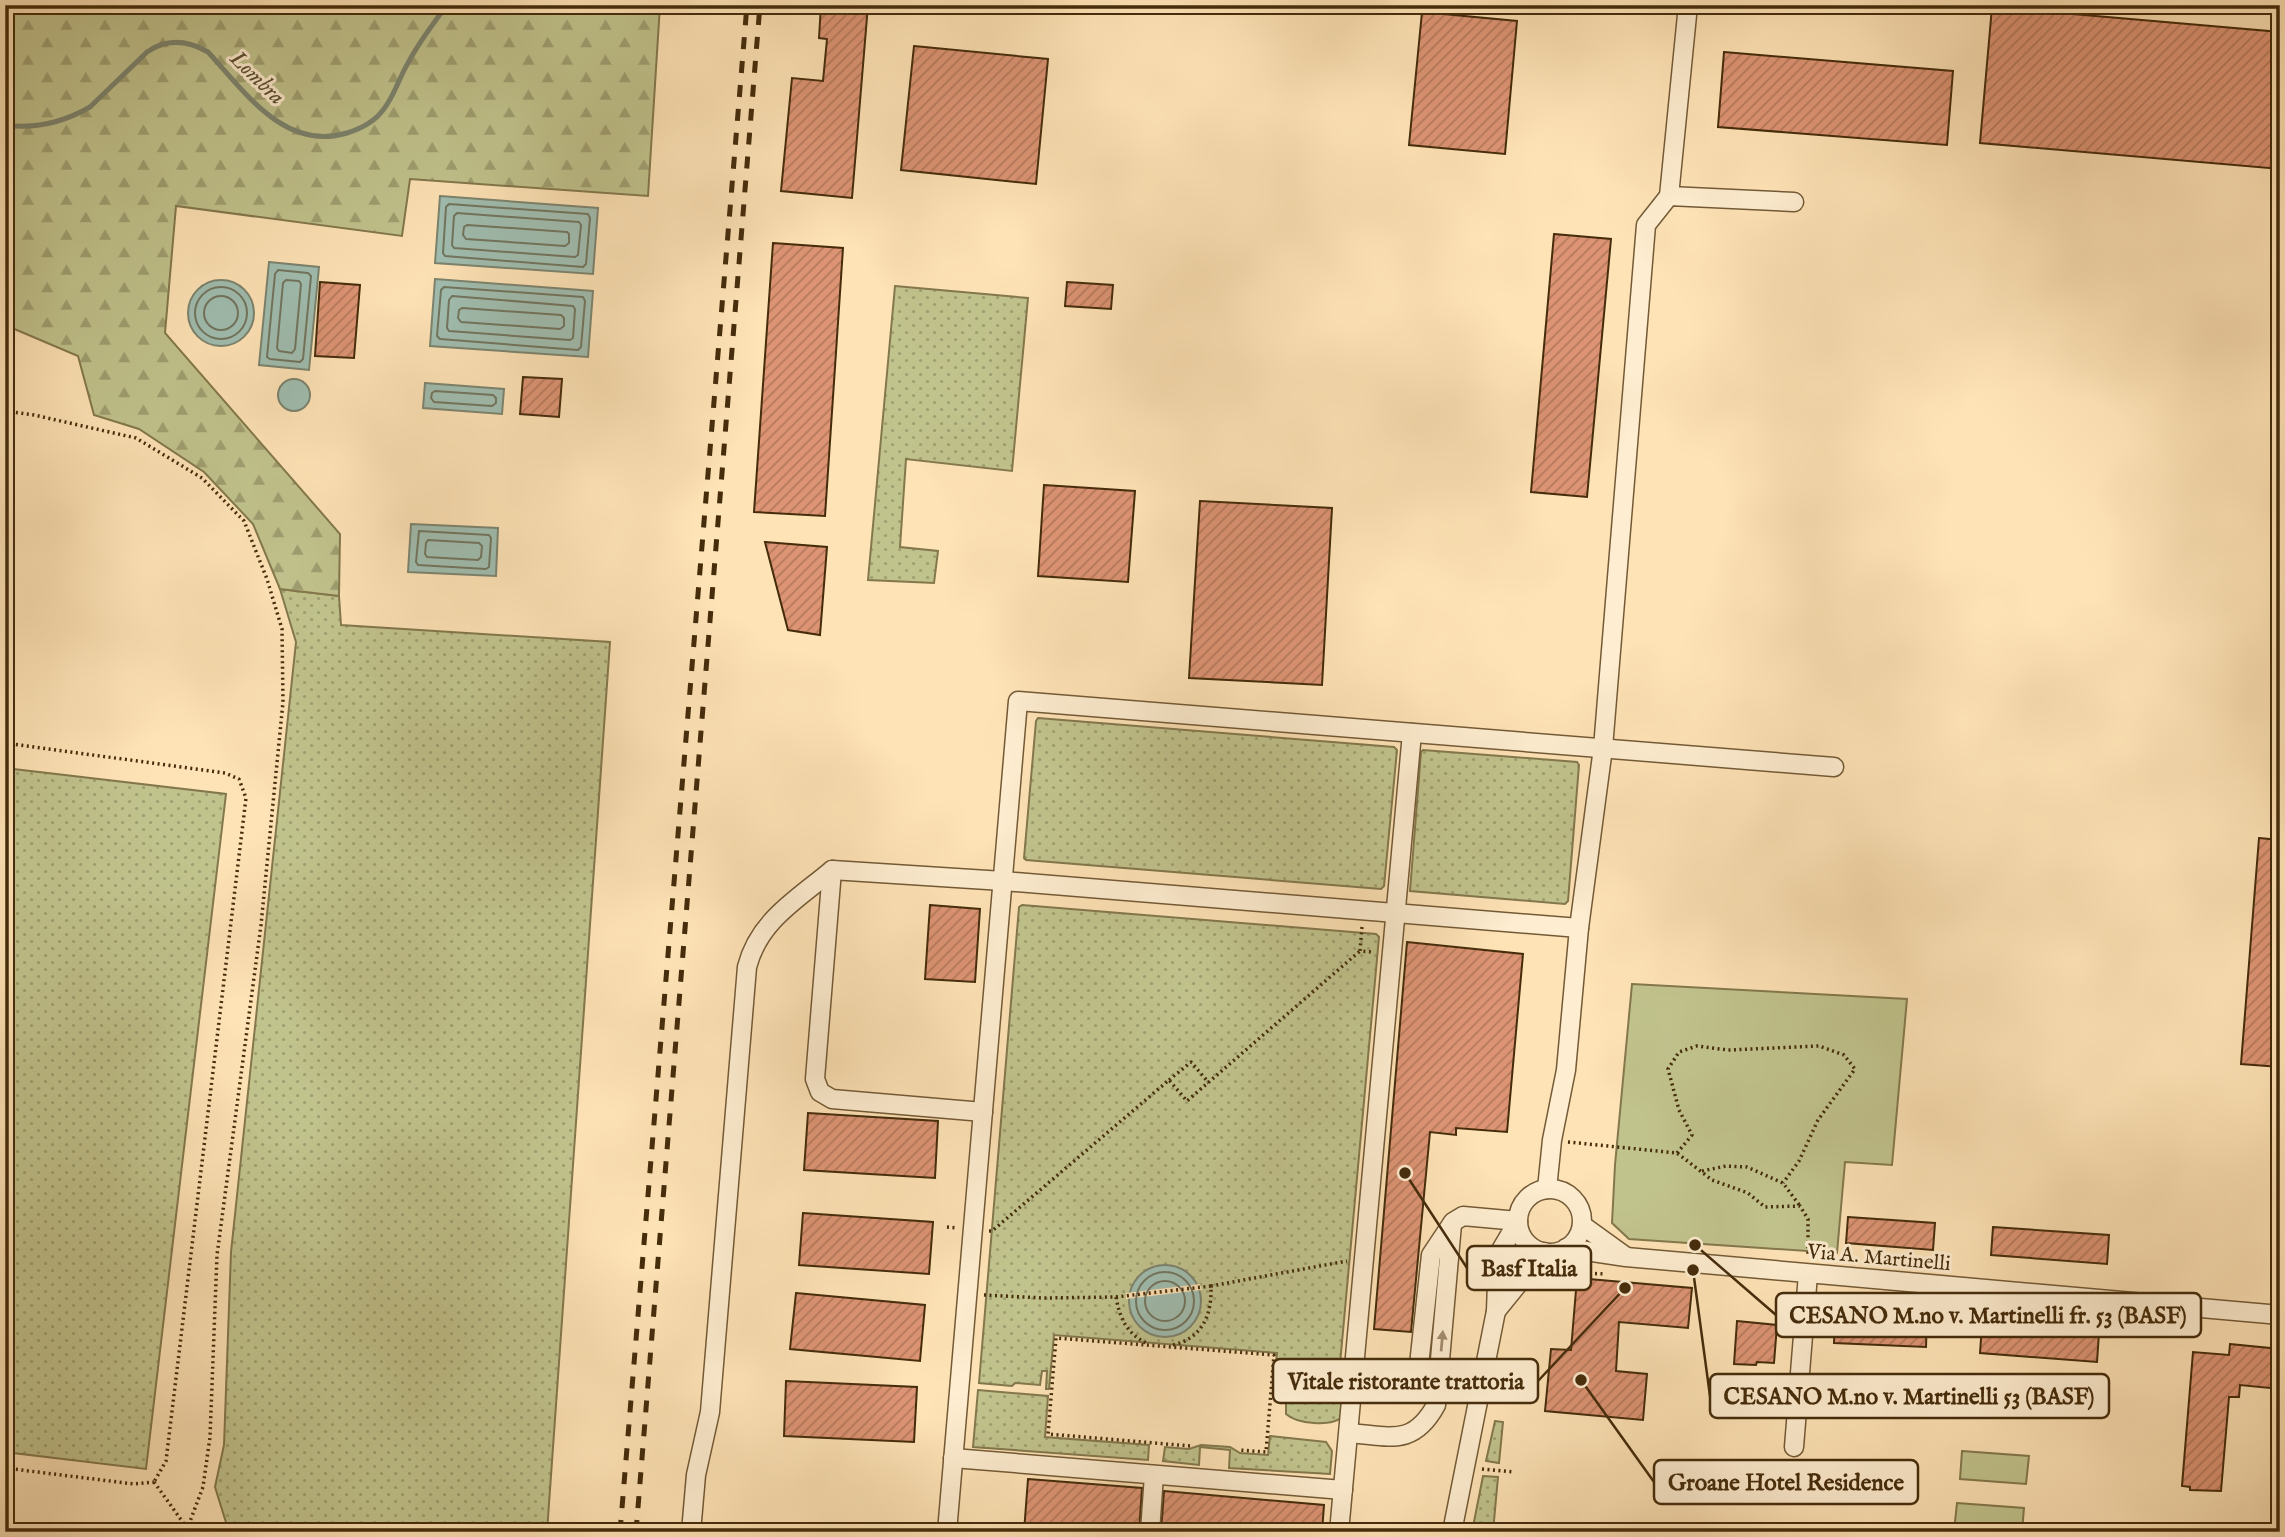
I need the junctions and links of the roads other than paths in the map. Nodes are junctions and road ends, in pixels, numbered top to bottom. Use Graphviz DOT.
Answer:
graph roads {
  1 [pos="1688,5"];
  2 [pos="1669,196"];
  3 [pos="1794,202"];
  4 [pos="1412,733"];
  5 [pos="1603,748"];
  6 [pos="1834,767"];
  7 [pos="832,870"];
  8 [pos="1003,881"];
  9 [pos="1396,913"];
  10 [pos="1578,928"];
  11 [pos="983,1112"];
  12 [pos="1546,1189"];
  13 [pos="1518,1221"];
  14 [pos="1452,1222"];
  15 [pos="1582,1225"];
  16 [pos="1566,1248"];
  17 [pos="1544,1252"];
  18 [pos="1626,1257"];
  19 [pos="1808,1274"];
  20 [pos="1496,1311"];
  21 [pos="2280,1315"];
  22 [pos="1353,1389"];
  23 [pos="1349,1433"];
  24 [pos="1794,1447"];
  25 [pos="953,1458"];
  26 [pos="1154,1475"];
  27 [pos="1343,1490"];
  28 [pos="691,1532"];
  29 [pos="947,1532"];
  30 [pos="1150,1532"];
  31 [pos="1339,1532"];
  32 [pos="1452,1532"];
  1 -- 2 [label="street"];
  2 -- 3 [label="street"];
  2 -- 5 [label="street"];
  4 -- 5 [label="street"];
  4 -- 8 [label="street"];
  4 -- 9 [label="street"];
  5 -- 6 [label="street"];
  5 -- 10 [label="street"];
  7 -- 8 [label="street"];
  7 -- 11 [label="street"];
  7 -- 28 [label="street"];
  8 -- 9 [label="street"];
  8 -- 11 [label="street"];
  9 -- 10 [label="street"];
  9 -- 22 [label="street"];
  10 -- 12 [label="street"];
  11 -- 25 [label="street"];
  12 -- 13 [label="street"];
  12 -- 15 [label="street"];
  13 -- 14 [label="street"];
  13 -- 17 [label="street"];
  13 -- 20 [label="street"];
  14 -- 22 [label="street"];
  23 -- 14 [label="street, one-way"];
  15 -- 16 [label="street"];
  15 -- 18 [label="street"];
  16 -- 17 [label="street"];
  16 -- 18 [label="street, Via A. Martinelli"];
  17 -- 20 [label="street"];
  18 -- 19 [label="street, Via A. Martinelli"];
  19 -- 21 [label="street, Via A. Martinelli"];
  19 -- 24 [label="street"];
  20 -- 32 [label="street"];
  22 -- 23 [label="street"];
  23 -- 27 [label="street"];
  25 -- 26 [label="street"];
  25 -- 29 [label="street"];
  26 -- 27 [label="street"];
  26 -- 30 [label="street"];
  27 -- 31 [label="street"];
}
